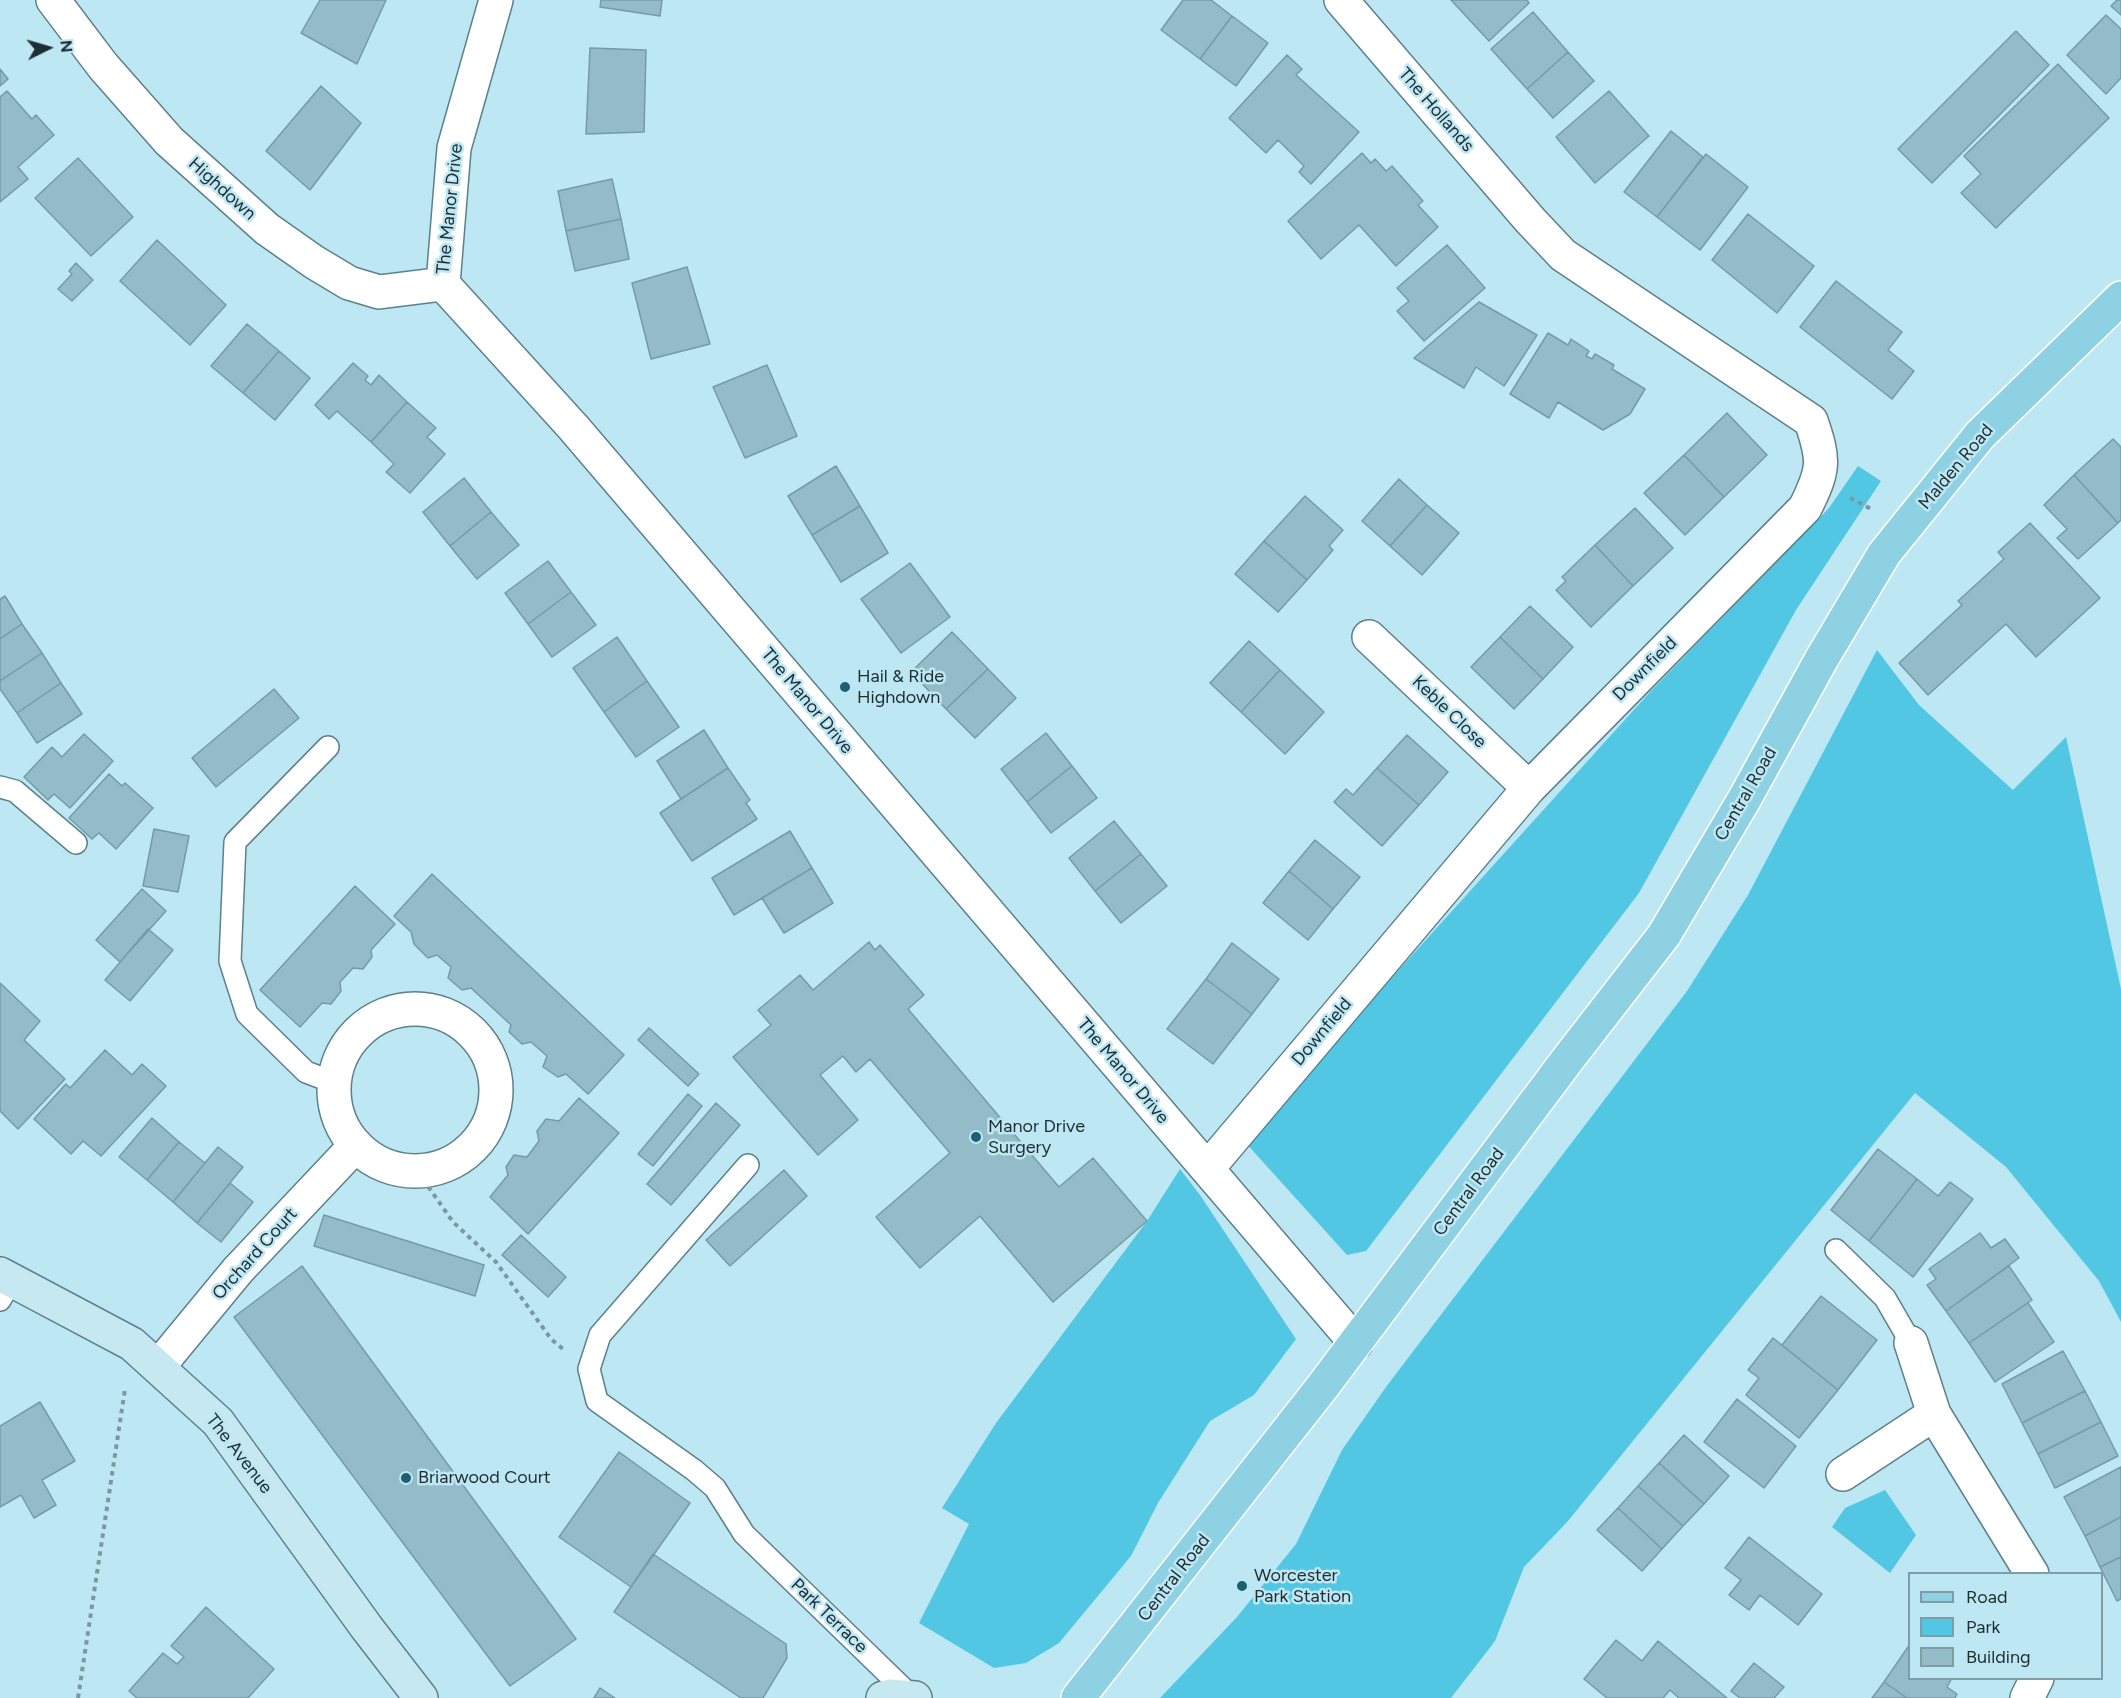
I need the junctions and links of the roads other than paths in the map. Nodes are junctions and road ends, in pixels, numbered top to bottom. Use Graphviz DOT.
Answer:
graph roads {
  1 [pos="53,0"];
  2 [pos="496,0"];
  3 [pos="1341,0"];
  4 [pos="1530,220"];
  5 [pos="443,284"];
  6 [pos="2121,298"];
  7 [pos="1369,637"];
  8 [pos="1821,660"];
  9 [pos="328,747"];
  10 [pos="0,787"];
  11 [pos="1529,788"];
  12 [pos="76,843"];
  13 [pos="334,1083"];
  14 [pos="356,1145"];
  15 [pos="748,1165"];
  16 [pos="1207,1169"];
  17 [pos="1836,1250"];
  18 [pos="4,1285"];
  19 [pos="1356,1343"];
  20 [pos="1911,1343"];
  21 [pos="158,1367"];
  22 [pos="1934,1414"];
  23 [pos="1843,1474"];
  24 [pos="2031,1572"];
  25 [pos="2036,1680"];
  26 [pos="418,1696"];
  27 [pos="903,1698"];
  28 [pos="1078,1698"];
  29 [pos="2027,1698"];
  1 -- 5 [label="street, Highdown"];
  2 -- 5 [label="street, The Manor Drive"];
  3 -- 4 [label="street, The Hollands"];
  4 -- 11 [label="street, Downfield"];
  5 -- 16 [label="street, The Manor Drive"];
  6 -- 8 [label="main road, Malden Road"];
  7 -- 11 [label="street, Keble Close"];
  8 -- 19 [label="main road, Central Road"];
  9 -- 13 [label="lane"];
  10 -- 12 [label="lane"];
  11 -- 16 [label="street, Downfield"];
  13 -- 14 [label="street"];
  13 -- 14 [label="street"];
  14 -- 21 [label="street, Orchard Court"];
  15 -- 27 [label="lane, Park Terrace"];
  16 -- 19 [label="street, The Manor Drive"];
  17 -- 20 [label="lane"];
  18 -- 21 [label="street, The Avenue"];
  19 -- 28 [label="main road, Central Road"];
  20 -- 22 [label="street"];
  21 -- 26 [label="street, The Avenue"];
  22 -- 23 [label="street"];
  22 -- 24 [label="street"];
  25 -- 29 [label="street"];
}
